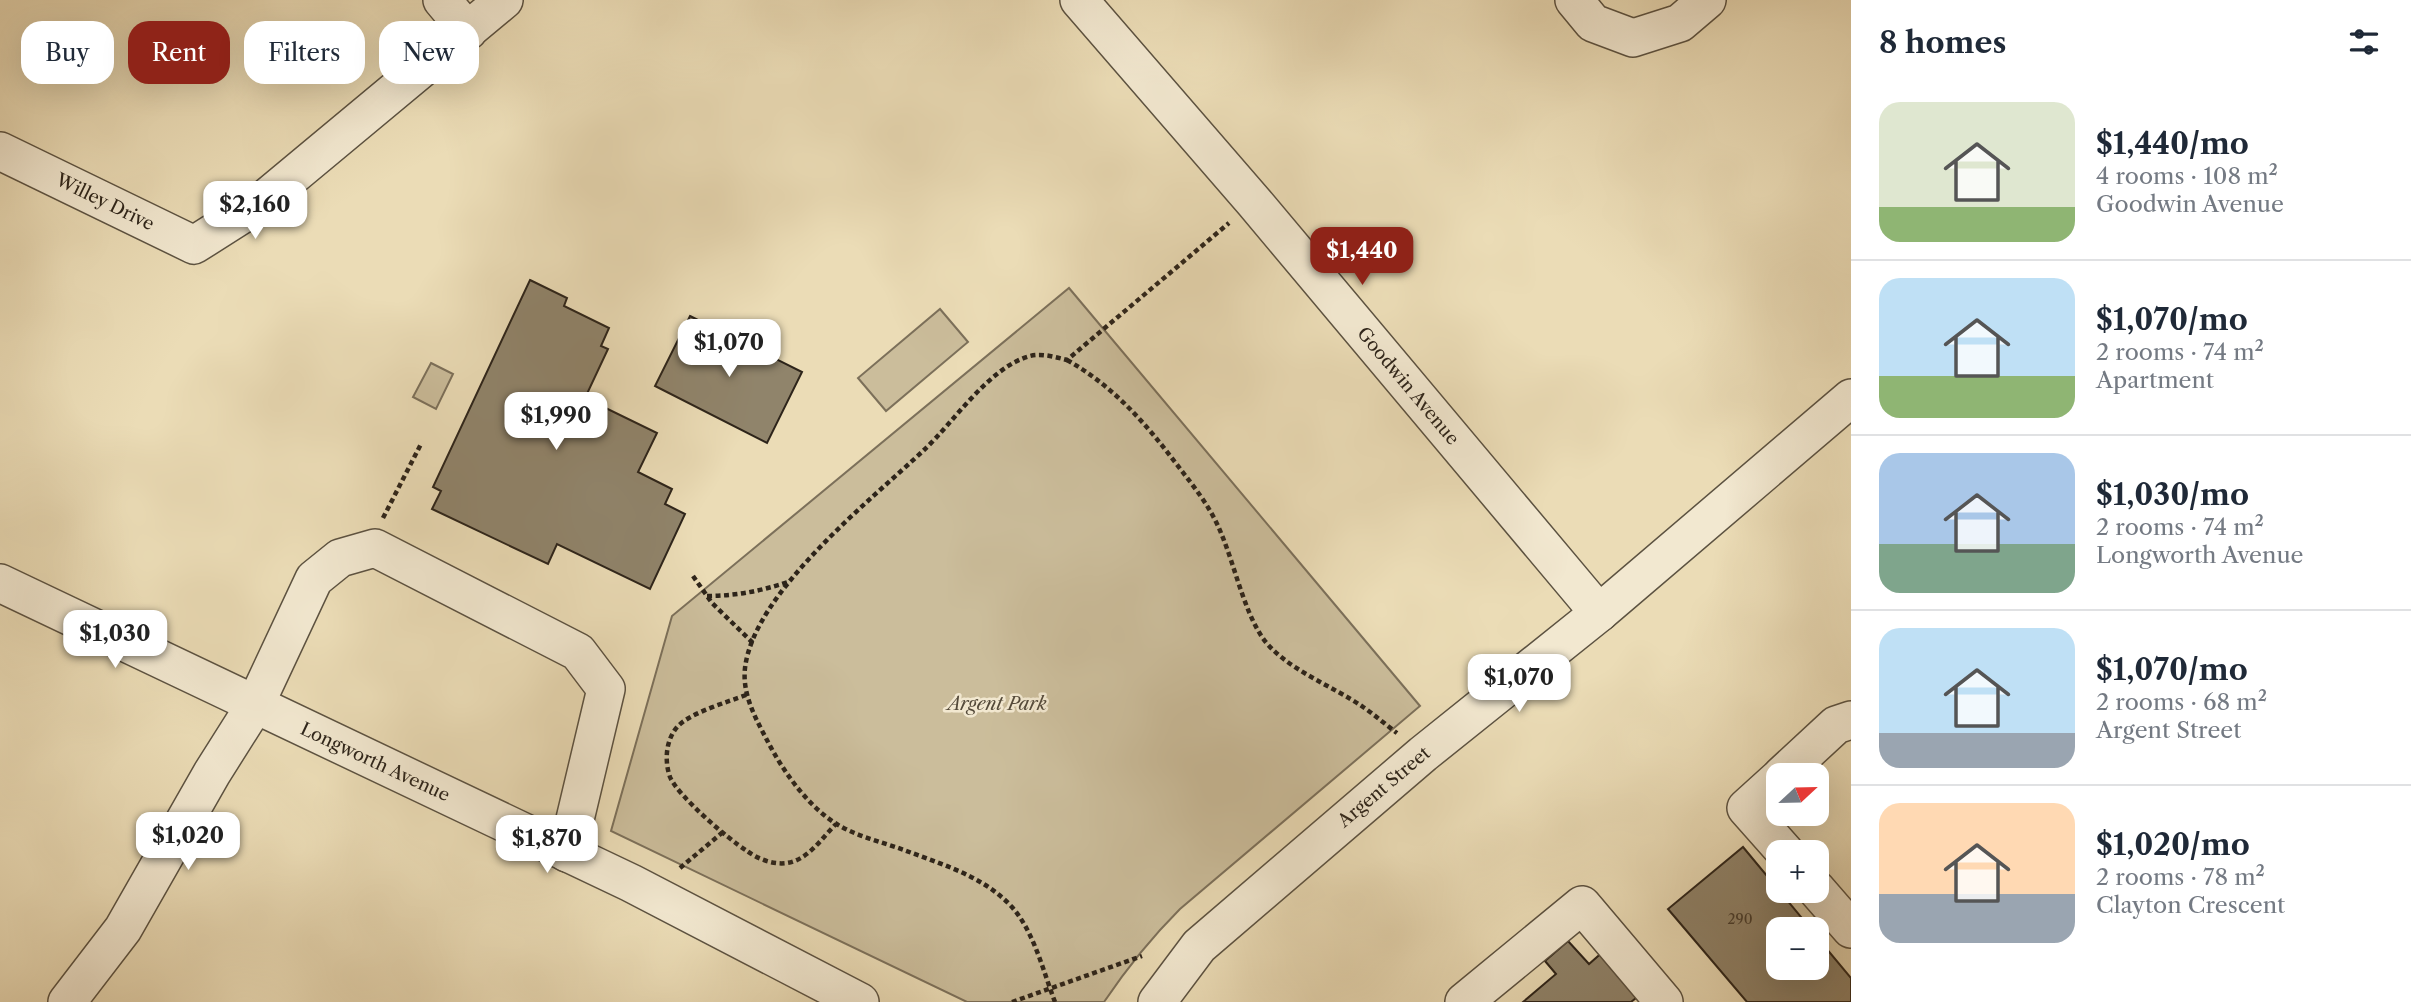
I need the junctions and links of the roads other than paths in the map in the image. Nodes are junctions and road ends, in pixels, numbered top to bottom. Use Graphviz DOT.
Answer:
graph roads {
  1 [pos="442,0"];
  2 [pos="504,0"];
  3 [pos="1079,0"];
  4 [pos="1574,0"];
  5 [pos="1707,0"];
  6 [pos="460,21"];
  7 [pos="479,22"];
  8 [pos="404,84"];
  9 [pos="0,151"];
  10 [pos="1851,398"];
  11 [pos="0,583"];
  12 [pos="1599,613"];
  13 [pos="254,705"];
  14 [pos="1851,720"];
  15 [pos="1795,763"];
  16 [pos="1766,790"];
  17 [pos="1774,840"];
  18 [pos="567,852"];
  19 [pos="1828,903"];
  20 [pos="1851,929"];
  21 [pos="68,1002"];
  22 [pos="860,1002"];
  23 [pos="1157,1002"];
  24 [pos="1464,1002"];
  25 [pos="1664,1002"];
  1 -- 6 [label="street"];
  2 -- 7 [label="street, Willey Drive"];
  3 -- 12 [label="street, Goodwin Avenue"];
  4 -- 5 [label="street"];
  8 -- 9 [label="street, Willey Drive"];
  10 -- 12 [label="street, Argent Street"];
  11 -- 13 [label="street, Longworth Avenue"];
  12 -- 23 [label="street, Argent Street"];
  13 -- 18 [label="street, Longworth Avenue"];
  13 -- 18 [label="street"];
  13 -- 21 [label="street"];
  14 -- 15 [label="street"];
  16 -- 17 [label="street"];
  18 -- 22 [label="street, Longworth Avenue"];
  19 -- 20 [label="street"];
  24 -- 25 [label="street"];
}
